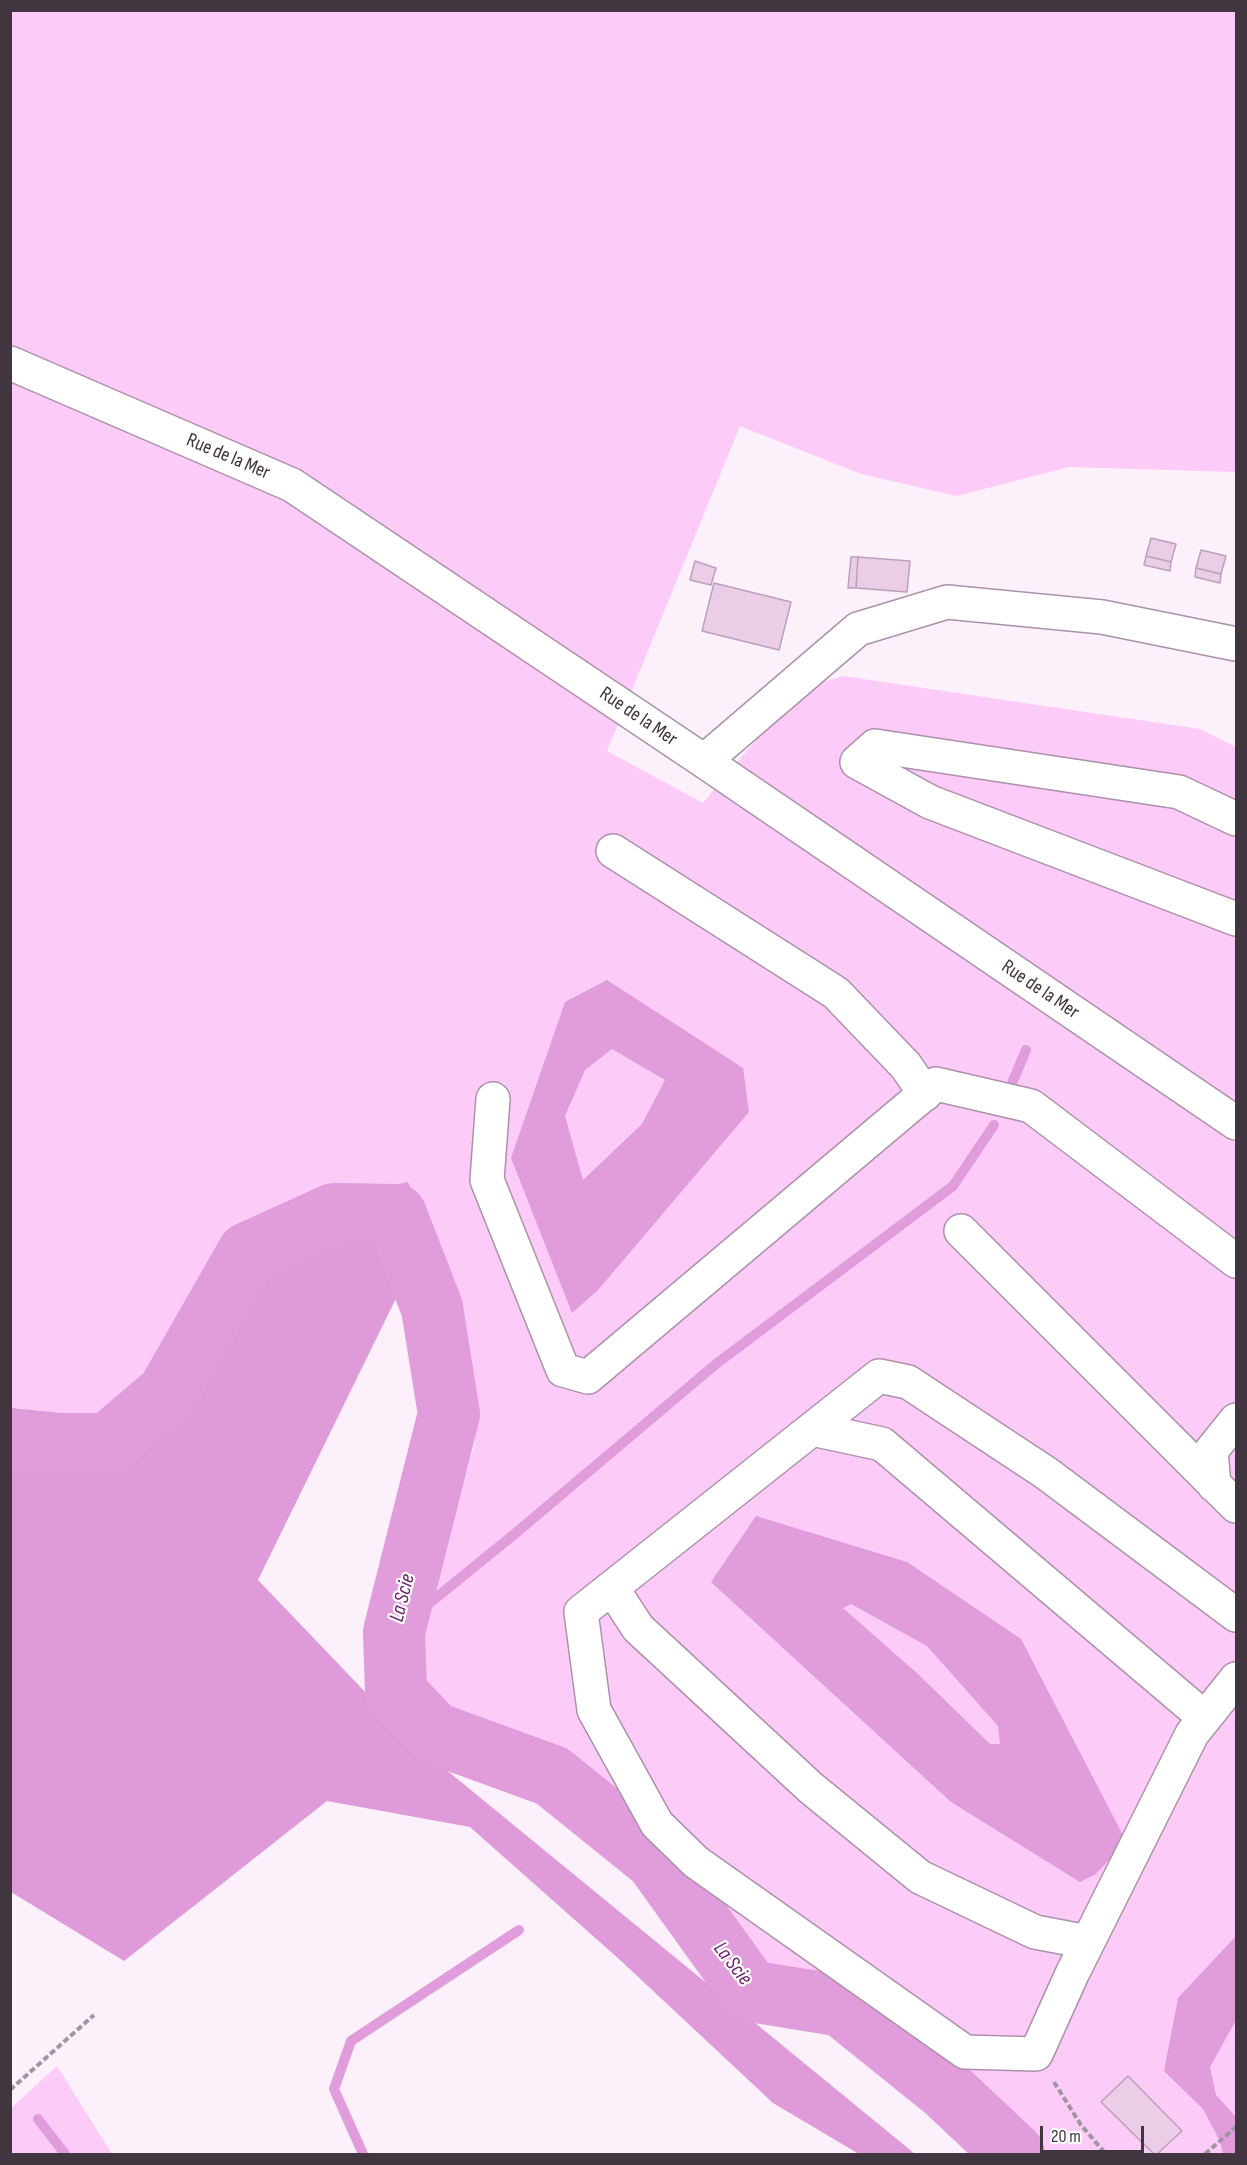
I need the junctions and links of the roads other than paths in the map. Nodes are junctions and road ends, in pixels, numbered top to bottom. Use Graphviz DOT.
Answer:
graph roads {
  1 [pos="10,363"];
  2 [pos="1236,644"];
  3 [pos="705,761"];
  4 [pos="1236,819"];
  5 [pos="613,851"];
  6 [pos="1236,919"];
  7 [pos="925,1094"];
  8 [pos="493,1099"];
  9 [pos="1236,1123"];
  10 [pos="961,1231"];
  11 [pos="1236,1261"];
  12 [pos="1236,1420"];
  13 [pos="812,1429"];
  14 [pos="1225,1496"];
  15 [pos="612,1588"];
  16 [pos="1236,1615"];
  17 [pos="1236,1679"];
  18 [pos="1205,1718"];
  19 [pos="1088,1942"];
  1 -- 3 [label="street, Rue de la Mer"];
  2 -- 3 [label="street"];
  3 -- 9 [label="street, Rue de la Mer"];
  4 -- 6 [label="street"];
  5 -- 7 [label="street"];
  7 -- 8 [label="street"];
  7 -- 11 [label="street"];
  10 -- 14 [label="street"];
  12 -- 14 [label="street"];
  13 -- 15 [label="street"];
  13 -- 16 [label="street"];
  13 -- 18 [label="street"];
  15 -- 19 [label="street"];
  15 -- 19 [label="street"];
  17 -- 18 [label="street"];
  18 -- 19 [label="street"];
}
